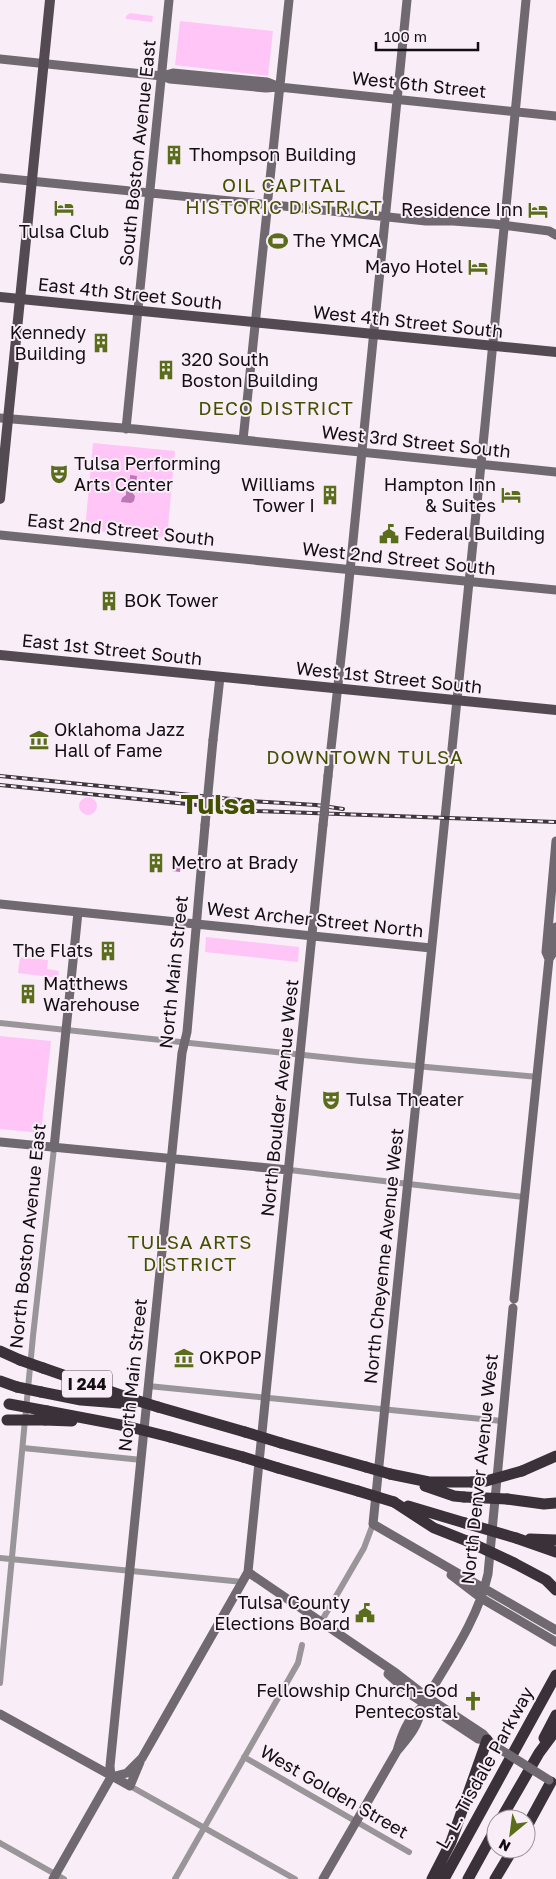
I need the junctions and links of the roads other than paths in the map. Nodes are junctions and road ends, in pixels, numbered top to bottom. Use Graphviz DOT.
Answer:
graph roads {
  1 [pos="50,0"];
  2 [pos="169,0"];
  3 [pos="289,0"];
  4 [pos="406,0"];
  5 [pos="526,0"];
  6 [pos="0,59"];
  7 [pos="44,63"];
  8 [pos="162,76"];
  9 [pos="279,87"];
  10 [pos="397,98"];
  11 [pos="515,111"];
  12 [pos="556,116"];
  13 [pos="0,178"];
  14 [pos="32,181"];
  15 [pos="150,193"];
  16 [pos="267,204"];
  17 [pos="386,217"];
  18 [pos="503,226"];
  19 [pos="556,235"];
  20 [pos="0,297"];
  21 [pos="20,299"];
  22 [pos="138,312"];
  23 [pos="256,324"];
  24 [pos="374,335"];
  25 [pos="492,346"];
  26 [pos="556,352"];
  27 [pos="4,418"];
  28 [pos="126,429"];
  29 [pos="243,440"];
  30 [pos="361,452"];
  31 [pos="480,465"];
  32 [pos="556,472"];
  33 [pos="0,499"];
  34 [pos="0,535"];
  35 [pos="239,559"];
  36 [pos="350,571"];
  37 [pos="468,582"];
  38 [pos="556,590"];
  39 [pos="0,654"];
  40 [pos="220,677"];
  41 [pos="338,688"];
  42 [pos="456,701"];
  43 [pos="556,710"];
  44 [pos="556,841"];
  45 [pos="0,904"];
  46 [pos="78,912"];
  47 [pos="196,924"];
  48 [pos="556,927"];
  49 [pos="313,936"];
  50 [pos="431,948"];
  51 [pos="552,959"];
  52 [pos="0,1023"];
  53 [pos="65,1030"];
  54 [pos="184,1043"];
  55 [pos="300,1054"];
  56 [pos="420,1067"];
  57 [pos="538,1077"];
  58 [pos="0,1142"];
  59 [pos="54,1148"];
  60 [pos="172,1158"];
  61 [pos="289,1170"];
  62 [pos="407,1184"];
  63 [pos="525,1198"];
  64 [pos="0,1352"];
  65 [pos="0,1381"];
  66 [pos="148,1386"];
  67 [pos="266,1397"];
  68 [pos="132,1402"];
  69 [pos="4,1404"];
  70 [pos="384,1409"];
  71 [pos="46,1415"];
  72 [pos="3,1420"];
  73 [pos="502,1421"];
  74 [pos="23,1448"];
  75 [pos="556,1456"];
  76 [pos="142,1460"];
  77 [pos="390,1474"];
  78 [pos="556,1497"];
  79 [pos="507,1499"];
  80 [pos="394,1502"];
  81 [pos="556,1504"];
  82 [pos="372,1524"];
  83 [pos="516,1538"];
  84 [pos="556,1540"];
  85 [pos="556,1552"];
  86 [pos="0,1558"];
  87 [pos="12,1559"];
  88 [pos="433,1559"];
  89 [pos="130,1572"];
  90 [pos="248,1572"];
  91 [pos="243,1582"];
  92 [pos="485,1589"];
  93 [pos="556,1590"];
  94 [pos="481,1598"];
  95 [pos="321,1622"];
  96 [pos="556,1630"];
  97 [pos="556,1642"];
  98 [pos="302,1645"];
  99 [pos="556,1675"];
  100 [pos="0,1683"];
  101 [pos="424,1703"];
  102 [pos="0,1714"];
  103 [pos="556,1715"];
  104 [pos="556,1730"];
  105 [pos="491,1743"];
  106 [pos="244,1757"];
  107 [pos="142,1758"];
  108 [pos="112,1777"];
  109 [pos="524,1777"];
  110 [pos="552,1783"];
  111 [pos="130,1786"];
  112 [pos="506,1809"];
  113 [pos="536,1811"];
  114 [pos="356,1822"];
  115 [pos="204,1828"];
  116 [pos="0,1843"];
  117 [pos="486,1846"];
  118 [pos="410,1852"];
  119 [pos="508,1859"];
  120 [pos="58,1877"];
  121 [pos="175,1879"];
  122 [pos="295,1879"];
  123 [pos="323,1879"];
  124 [pos="432,1879"];
  125 [pos="444,1879"];
  126 [pos="468,1879"];
  127 [pos="495,1879"];
  1 -- 7 [label="main road"];
  2 -- 8 [label="street, South Boston Avenue East"];
  3 -- 9 [label="street"];
  4 -- 10 [label="street, North Boulder Avenue West"];
  5 -- 11 [label="street, North Cheyenne Avenue West"];
  6 -- 7 [label="street, West 6th Street"];
  7 -- 8 [label="street, West 6th Street"];
  7 -- 14 [label="main road"];
  8 -- 9 [label="street, West 6th Street"];
  8 -- 15 [label="street, South Boston Avenue East"];
  9 -- 10 [label="street, West 6th Street"];
  9 -- 16 [label="street"];
  10 -- 11 [label="street, West 6th Street"];
  10 -- 17 [label="street, North Boulder Avenue West"];
  11 -- 12 [label="street, West 6th Street"];
  11 -- 18 [label="street, North Cheyenne Avenue West"];
  13 -- 14 [label="street"];
  14 -- 15 [label="street"];
  14 -- 21 [label="main road"];
  15 -- 16 [label="street"];
  15 -- 22 [label="street, South Boston Avenue East"];
  16 -- 17 [label="street"];
  16 -- 23 [label="street"];
  17 -- 18 [label="street"];
  17 -- 24 [label="street, North Boulder Avenue West"];
  18 -- 19 [label="street"];
  18 -- 25 [label="street, North Cheyenne Avenue West"];
  20 -- 21 [label="main road, East 4th Street South"];
  21 -- 22 [label="main road, East 4th Street South"];
  21 -- 27 [label="main road"];
  22 -- 23 [label="main road, East 4th Street South"];
  22 -- 28 [label="street, South Boston Avenue East"];
  23 -- 24 [label="main road, West 4th Street South"];
  23 -- 29 [label="street"];
  24 -- 25 [label="main road, West 4th Street South"];
  24 -- 30 [label="street, North Boulder Avenue West"];
  25 -- 26 [label="main road, West 4th Street South"];
  25 -- 31 [label="street, North Cheyenne Avenue West"];
  27 -- 28 [label="street, West 3rd Street South"];
  27 -- 33 [label="main road"];
  28 -- 29 [label="street, West 3rd Street South"];
  29 -- 30 [label="street, West 3rd Street South"];
  30 -- 31 [label="street, West 3rd Street South"];
  30 -- 36 [label="street, North Boulder Avenue West"];
  31 -- 32 [label="street, West 3rd Street South"];
  31 -- 37 [label="street, North Cheyenne Avenue West"];
  34 -- 35 [label="street, East 2nd Street South"];
  35 -- 36 [label="street, West 2nd Street South"];
  36 -- 37 [label="street, West 2nd Street South"];
  36 -- 41 [label="street, North Boulder Avenue West"];
  37 -- 38 [label="street, West 2nd Street South"];
  37 -- 42 [label="street, North Cheyenne Avenue West"];
  39 -- 40 [label="main road, East 1st Street South"];
  40 -- 41 [label="main road, West 1st Street South"];
  40 -- 47 [label="street, North Main Street, bridge"];
  41 -- 42 [label="main road, West 1st Street South"];
  41 -- 49 [label="street, North Boulder Avenue West, bridge"];
  42 -- 43 [label="main road, West 1st Street South"];
  42 -- 50 [label="street, North Cheyenne Avenue West"];
  44 -- 51 [label="street, North Denver Avenue West"];
  45 -- 46 [label="street, West Archer Street North"];
  46 -- 47 [label="street, West Archer Street North"];
  46 -- 53 [label="street, North Boston Avenue East"];
  47 -- 49 [label="street, West Archer Street North"];
  47 -- 54 [label="street, North Main Street"];
  48 -- 51 [label="street, North Denver Avenue West"];
  49 -- 50 [label="street, West Archer Street North"];
  49 -- 55 [label="street, North Boulder Avenue West"];
  50 -- 56 [label="street, North Cheyenne Avenue West"];
  51 -- 57 [label="street, North Denver Avenue West"];
  52 -- 53 [label="street"];
  53 -- 54 [label="street"];
  53 -- 59 [label="street, North Boston Avenue East"];
  54 -- 55 [label="street"];
  54 -- 60 [label="street, North Main Street"];
  55 -- 56 [label="street"];
  55 -- 61 [label="street, North Boulder Avenue West"];
  56 -- 57 [label="street"];
  56 -- 62 [label="street, North Cheyenne Avenue West"];
  57 -- 63 [label="street, North Denver Avenue West"];
  58 -- 59 [label="street"];
  59 -- 60 [label="street"];
  59 -- 74 [label="street, North Boston Avenue East"];
  60 -- 61 [label="street"];
  60 -- 66 [label="street, North Main Street"];
  61 -- 62 [label="street"];
  61 -- 67 [label="street, North Boulder Avenue West"];
  62 -- 63 [label="street"];
  62 -- 70 [label="street, North Cheyenne Avenue West"];
  63 -- 73 [label="street, North Denver Avenue West"];
  64 -- 68 [label="highway, I 244, bridge"];
  65 -- 68 [label="highway, bridge"];
  66 -- 67 [label="street"];
  66 -- 76 [label="street, North Main Street"];
  67 -- 70 [label="street"];
  67 -- 90 [label="street, North Boulder Avenue West"];
  68 -- 77 [label="highway, bridge"];
  69 -- 71 [label="highway, I 244, bridge"];
  70 -- 73 [label="street"];
  70 -- 82 [label="street, North Cheyenne Avenue West"];
  71 -- 72 [label="highway, bridge"];
  71 -- 80 [label="highway, I 244, bridge"];
  73 -- 92 [label="street, North Denver Avenue West"];
  74 -- 76 [label="street"];
  74 -- 87 [label="street, North Boston Avenue East"];
  75 -- 77 [label="highway, bridge"];
  76 -- 89 [label="street, North Main Street"];
  77 -- 79 [label="highway, bridge"];
  78 -- 79 [label="highway"];
  79 -- 81 [label="highway"];
  80 -- 83 [label="highway, I 244, bridge"];
  80 -- 93 [label="highway, bridge"];
  82 -- 88 [label="street"];
  82 -- 95 [label="street, North Cheyenne Avenue West"];
  83 -- 84 [label="highway"];
  83 -- 85 [label="highway, I 244"];
  86 -- 87 [label="street"];
  87 -- 89 [label="street"];
  87 -- 100 [label="street, North Boston Avenue East"];
  88 -- 92 [label="street"];
  88 -- 94 [label="street"];
  89 -- 91 [label="street"];
  89 -- 108 [label="street, North Main Street"];
  90 -- 91 [label="street, North Boulder Avenue West"];
  90 -- 95 [label="street"];
  91 -- 107 [label="street, North Boulder Avenue West"];
  92 -- 94 [label="street, North Denver Avenue West"];
  92 -- 96 [label="street"];
  94 -- 97 [label="street"];
  94 -- 101 [label="street, North Denver Avenue West"];
  95 -- 101 [label="street"];
  98 -- 106 [label="street"];
  99 -- 125 [label="highway, L. L. Tisdale Parkway"];
  101 -- 105 [label="street"];
  101 -- 114 [label="street, North Denver Avenue West"];
  102 -- 108 [label="street"];
  103 -- 109 [label="highway"];
  104 -- 109 [label="highway"];
  105 -- 110 [label="street, bridge"];
  105 -- 124 [label="highway"];
  106 -- 114 [label="street, West Golden Street"];
  106 -- 115 [label="street"];
  107 -- 108 [label="street, North Boulder Avenue West"];
  107 -- 111 [label="street"];
  108 -- 111 [label="street"];
  108 -- 120 [label="street"];
  109 -- 112 [label="highway"];
  110 -- 113 [label="highway"];
  111 -- 115 [label="street"];
  114 -- 118 [label="street, West Golden Street"];
  114 -- 123 [label="street, North Denver Avenue West"];
  115 -- 121 [label="street"];
  115 -- 122 [label="street"];
  116 -- 120 [label="street"];
  117 -- 126 [label="highway"];
  119 -- 127 [label="highway"];
}
